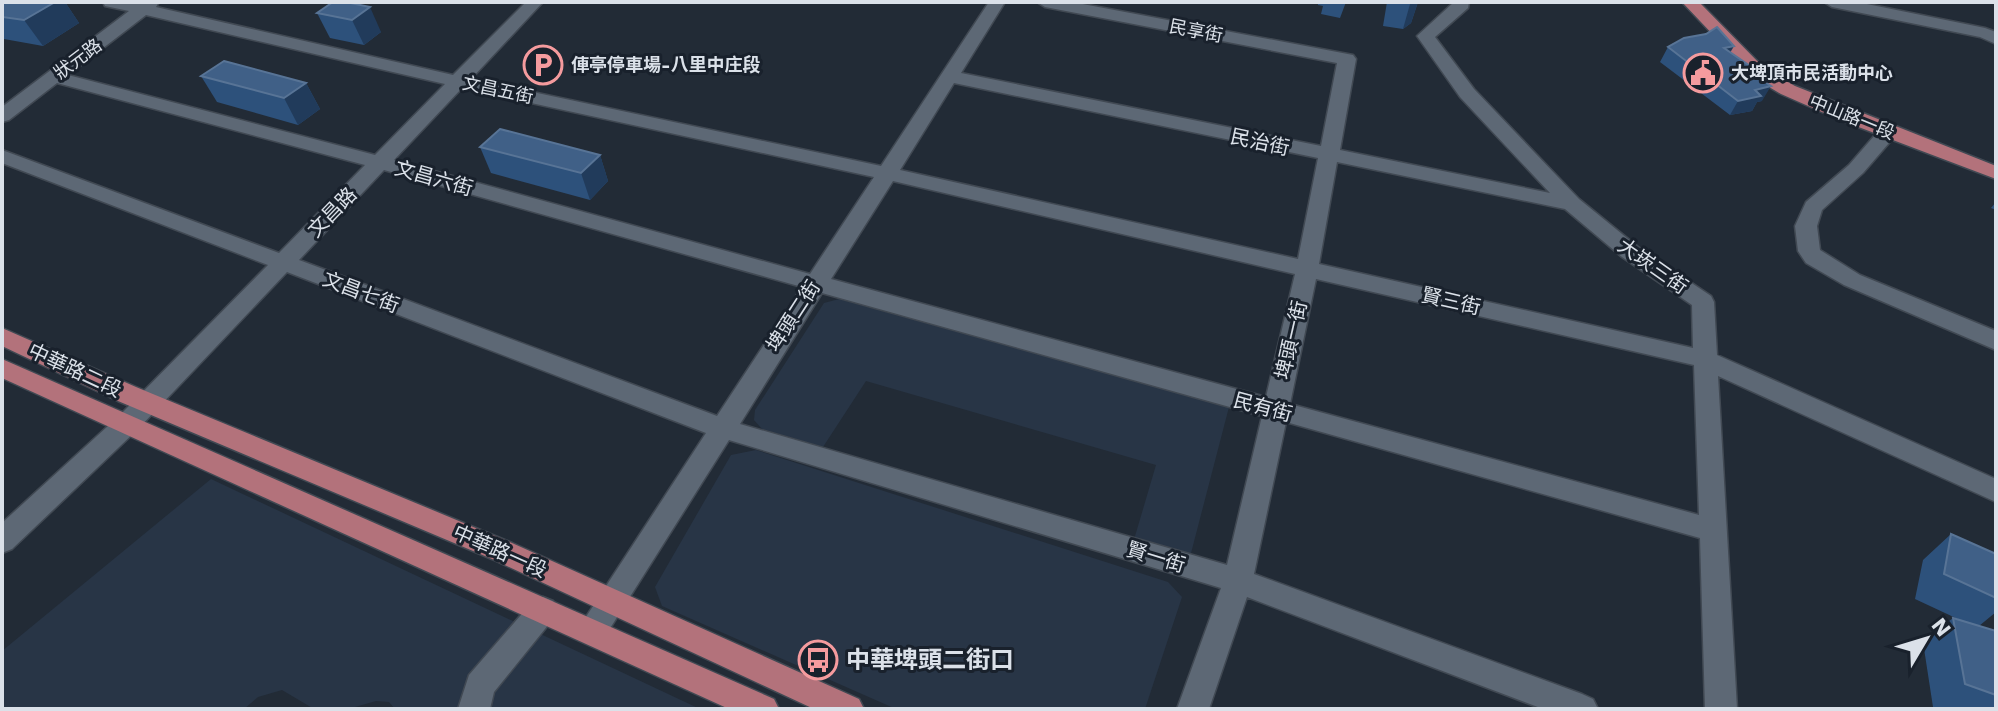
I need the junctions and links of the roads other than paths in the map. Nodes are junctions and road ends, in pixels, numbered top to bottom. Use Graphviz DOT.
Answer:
graph roads {
  1 [pos="111,2"];
  2 [pos="535,2"];
  3 [pos="997,2"];
  4 [pos="1045,2"];
  5 [pos="1690,2"];
  6 [pos="1832,2"];
  7 [pos="1461,3"];
  8 [pos="148,6"];
  9 [pos="1996,39"];
  10 [pos="1347,59"];
  11 [pos="948,76"];
  12 [pos="54,77"];
  13 [pos="458,82"];
  14 [pos="2,116"];
  15 [pos="1888,132"];
  16 [pos="2,156"];
  17 [pos="1328,156"];
  18 [pos="380,163"];
  19 [pos="885,173"];
  20 [pos="1996,173"];
  21 [pos="1572,204"];
  22 [pos="283,263"];
  23 [pos="1307,269"];
  24 [pos="813,284"];
  25 [pos="2,336"];
  26 [pos="1996,341"];
  27 [pos="1704,359"];
  28 [pos="2,368"];
  29 [pos="1276,410"];
  30 [pos="139,412"];
  31 [pos="721,428"];
  32 [pos="1996,491"];
  33 [pos="1712,530"];
  34 [pos="2,541"];
  35 [pos="1238,581"];
  36 [pos="611,601"];
  37 [pos="543,610"];
  38 [pos="592,632"];
  39 [pos="474,709"];
  40 [pos="763,709"];
  41 [pos="848,709"];
  42 [pos="1193,709"];
  43 [pos="1582,709"];
  44 [pos="1721,709"];
  1 -- 8 [label="street, 文昌五街"];
  2 -- 13 [label="street, 文昌路"];
  3 -- 11 [label="street, 埤頭二街"];
  4 -- 10 [label="street, 民享街"];
  5 -- 15 [label="main road, 中山路一段"];
  6 -- 9 [label="street"];
  7 -- 21 [label="street, 大崁三街"];
  8 -- 12 [label="street, 狀元路"];
  8 -- 13 [label="street, 文昌五街"];
  10 -- 17 [label="street, 埤頭一街"];
  11 -- 17 [label="street, 民治街"];
  11 -- 19 [label="street, 埤頭二街"];
  12 -- 14 [label="street, 狀元路"];
  12 -- 18 [label="street, 文昌六街"];
  13 -- 18 [label="street, 文昌路"];
  13 -- 19 [label="street, 文昌五街"];
  15 -- 20 [label="main road, 中山路一段"];
  15 -- 26 [label="street"];
  16 -- 22 [label="street, 文昌七街"];
  17 -- 21 [label="street, 民治街"];
  17 -- 23 [label="street, 埤頭一街"];
  18 -- 22 [label="street, 文昌路"];
  18 -- 24 [label="street, 文昌六街"];
  19 -- 23 [label="street, 賢三街"];
  19 -- 24 [label="street, 埤頭二街"];
  21 -- 27 [label="street, 大崁三街"];
  22 -- 30 [label="street, 文昌路"];
  22 -- 31 [label="street, 文昌七街"];
  23 -- 27 [label="street, 賢三街"];
  23 -- 29 [label="street, 埤頭一街"];
  24 -- 29 [label="street, 民有街"];
  24 -- 31 [label="street, 埤頭二街"];
  25 -- 30 [label="main road, 中華路二段"];
  27 -- 32 [label="street, 賢三街"];
  27 -- 33 [label="street, 大崁三街"];
  28 -- 30 [label="main road, 中華路二段"];
  29 -- 33 [label="street, 民有街"];
  29 -- 35 [label="street, 埤頭一街"];
  30 -- 34 [label="street, 文昌路"];
  30 -- 36 [label="main road, 中華路一段"];
  30 -- 37 [label="main road, 中華路一段"];
  31 -- 35 [label="street, 賢一街"];
  31 -- 36 [label="street, 埤頭二街"];
  33 -- 44 [label="street, 大崁三街"];
  35 -- 42 [label="street, 埤頭一街"];
  35 -- 43 [label="street, 賢一街"];
  36 -- 38 [label="street, 埤頭二街"];
  36 -- 41 [label="main road, 中華路一段"];
  37 -- 38 [label="main road, 中華路一段"];
  37 -- 39 [label="street"];
  38 -- 40 [label="main road, 中華路一段"];
}
